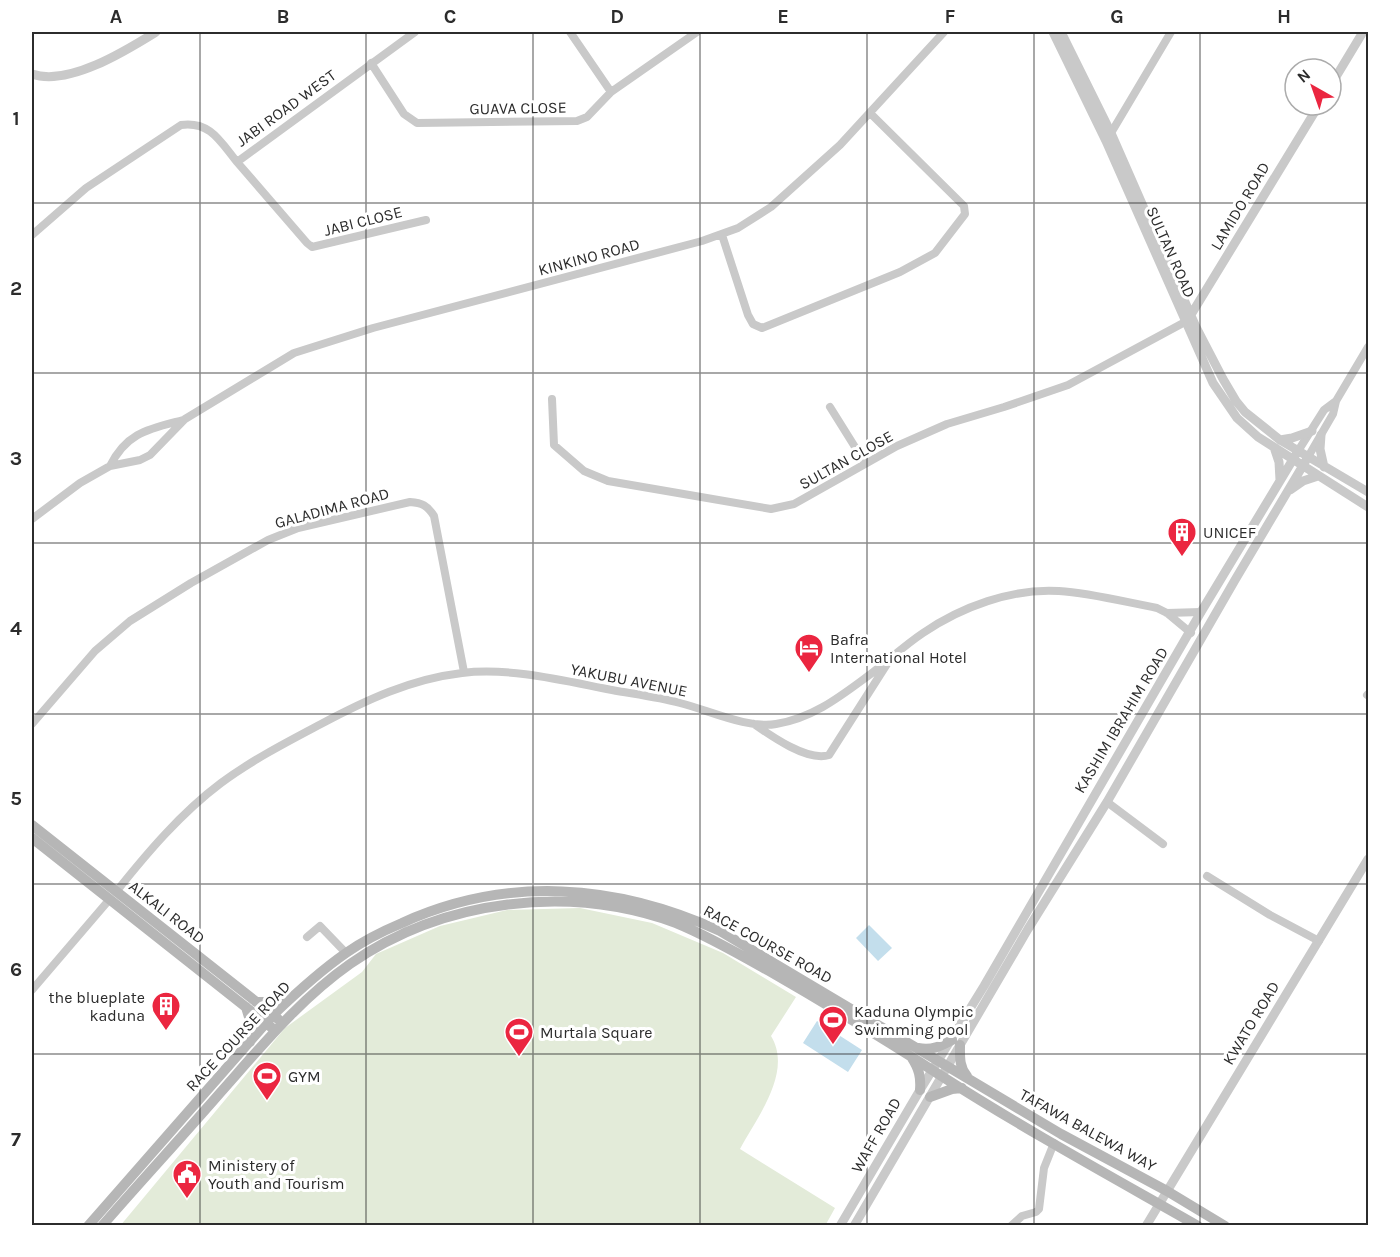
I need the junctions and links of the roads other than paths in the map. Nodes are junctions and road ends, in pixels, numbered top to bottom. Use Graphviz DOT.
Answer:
graph roads {
  1 [pos="156,32"];
  2 [pos="415,32"];
  3 [pos="570,32"];
  4 [pos="697,32"];
  5 [pos="944,32"];
  6 [pos="1053,32"];
  7 [pos="1061,32"];
  8 [pos="1171,32"];
  9 [pos="1363,32"];
  10 [pos="371,63"];
  11 [pos="1343,65"];
  12 [pos="32,74"];
  13 [pos="611,92"];
  14 [pos="870,112"];
  15 [pos="1312,117"];
  16 [pos="1111,133"];
  17 [pos="237,162"];
  18 [pos="426,220"];
  19 [pos="32,235"];
  20 [pos="722,235"];
  21 [pos="1188,319"];
  22 [pos="1368,348"];
  23 [pos="552,399"];
  24 [pos="1336,401"];
  25 [pos="830,407"];
  26 [pos="185,419"];
  27 [pos="1312,431"];
  28 [pos="1321,435"];
  29 [pos="1280,440"];
  30 [pos="1275,450"];
  31 [pos="1295,455"];
  32 [pos="1308,457"];
  33 [pos="865,463"];
  34 [pos="110,466"];
  35 [pos="1303,466"];
  36 [pos="1324,467"];
  37 [pos="1318,476"];
  38 [pos="1280,482"];
  39 [pos="1288,491"];
  40 [pos="1368,492"];
  41 [pos="1368,507"];
  42 [pos="32,519"];
  43 [pos="1201,612"];
  44 [pos="1167,613"];
  45 [pos="1191,633"];
  46 [pos="889,660"];
  47 [pos="464,672"];
  48 [pos="752,723"];
  49 [pos="32,724"];
  50 [pos="1121,751"];
  51 [pos="1133,757"];
  52 [pos="1107,802"];
  53 [pos="33,835"];
  54 [pos="1163,844"];
  55 [pos="1368,859"];
  56 [pos="1207,876"];
  57 [pos="112,896"];
  58 [pos="307,937"];
  59 [pos="1319,941"];
  60 [pos="346,953"];
  61 [pos="32,990"];
  62 [pos="292,997"];
  63 [pos="251,1004"];
  64 [pos="270,1019"];
  65 [pos="279,1027"];
  66 [pos="250,1042"];
  67 [pos="956,1042"];
  68 [pos="915,1053"];
  69 [pos="940,1065"];
  70 [pos="942,1076"];
  71 [pos="965,1083"];
  72 [pos="920,1090"];
  73 [pos="930,1097"];
  74 [pos="1054,1143"];
  75 [pos="1167,1191"];
  76 [pos="1159,1203"];
  77 [pos="88,1226"];
  78 [pos="102,1226"];
  79 [pos="840,1226"];
  80 [pos="854,1226"];
  81 [pos="1011,1226"];
  82 [pos="1146,1226"];
  83 [pos="1198,1226"];
  84 [pos="1225,1226"];
  1 -- 12 [label="street"];
  2 -- 10 [label="street, JABI ROAD WEST"];
  3 -- 13 [label="street"];
  4 -- 13 [label="street, GUAVA CLOSE"];
  5 -- 14 [label="street, KINKINO ROAD"];
  6 -- 21 [label="street, SULTAN ROAD"];
  7 -- 16 [label="street, SULTAN ROAD"];
  8 -- 16 [label="street"];
  9 -- 11 [label="street"];
  10 -- 13 [label="street, GUAVA CLOSE"];
  10 -- 17 [label="street, JABI ROAD WEST"];
  14 -- 20 [label="street, KINKINO ROAD"];
  14 -- 20 [label="street"];
  15 -- 21 [label="street, LAMIDO ROAD"];
  16 -- 21 [label="street, SULTAN ROAD"];
  17 -- 18 [label="street, JABI CLOSE"];
  17 -- 19 [label="street, JABI ROAD WEST"];
  20 -- 26 [label="street, KINKINO ROAD"];
  21 -- 29 [label="street, SULTAN ROAD"];
  21 -- 30 [label="street, SULTAN ROAD"];
  21 -- 33 [label="street, SULTAN CLOSE"];
  22 -- 24 [label="street, KASHIM IBRAHIM ROAD"];
  23 -- 33 [label="street, SULTAN CLOSE"];
  24 -- 27 [label="street, KASHIM IBRAHIM ROAD"];
  24 -- 28 [label="street, KASHIM IBRAHIM ROAD"];
  25 -- 33 [label="street"];
  26 -- 34 [label="street, KINKINO ROAD"];
  26 -- 34 [label="street, KINKINO ROAD"];
  27 -- 29 [label="street"];
  27 -- 31 [label="street, KASHIM IBRAHIM ROAD"];
  28 -- 32 [label="street, KASHIM IBRAHIM ROAD"];
  28 -- 36 [label="street"];
  29 -- 31 [label="street, SULTAN ROAD"];
  30 -- 31 [label="street, SULTAN ROAD"];
  30 -- 38 [label="street"];
  31 -- 32 [label="street"];
  31 -- 35 [label="street"];
  31 -- 38 [label="street, KASHIM IBRAHIM ROAD"];
  32 -- 35 [label="street, KASHIM IBRAHIM ROAD"];
  32 -- 36 [label="street"];
  34 -- 42 [label="street, KINKINO ROAD"];
  35 -- 37 [label="street"];
  35 -- 39 [label="street, KASHIM IBRAHIM ROAD"];
  36 -- 40 [label="street"];
  37 -- 39 [label="street"];
  37 -- 41 [label="street"];
  38 -- 43 [label="street, KASHIM IBRAHIM ROAD"];
  39 -- 51 [label="street, KASHIM IBRAHIM ROAD"];
  43 -- 44 [label="street, YAKUBU AVENUE"];
  43 -- 45 [label="street, KASHIM IBRAHIM ROAD"];
  44 -- 45 [label="street, YAKUBU AVENUE"];
  44 -- 46 [label="street, YAKUBU AVENUE"];
  45 -- 50 [label="street, KASHIM IBRAHIM ROAD"];
  46 -- 48 [label="street, YAKUBU AVENUE"];
  46 -- 48 [label="street"];
  47 -- 48 [label="street, YAKUBU AVENUE"];
  47 -- 49 [label="street, GALADIMA ROAD"];
  47 -- 57 [label="street, YAKUBU AVENUE"];
  50 -- 51 [label="street"];
  50 -- 67 [label="street, KASHIM IBRAHIM ROAD"];
  51 -- 52 [label="street, KASHIM IBRAHIM ROAD"];
  52 -- 54 [label="street"];
  52 -- 67 [label="street, KASHIM IBRAHIM ROAD"];
  53 -- 57 [label="main road, ALKALI ROAD"];
  55 -- 59 [label="street, KWATO ROAD"];
  56 -- 59 [label="street"];
  57 -- 61 [label="street, YAKUBU AVENUE"];
  57 -- 63 [label="main road, ALKALI ROAD"];
  58 -- 60 [label="street"];
  59 -- 75 [label="street, KWATO ROAD"];
  60 -- 62 [label="main road, RACE COURSE ROAD"];
  60 -- 68 [label="main road, RACE COURSE ROAD"];
  62 -- 63 [label="main road"];
  62 -- 64 [label="main road, RACE COURSE ROAD"];
  63 -- 64 [label="main road, ALKALI ROAD"];
  63 -- 66 [label="main road"];
  64 -- 65 [label="main road, ALKALI ROAD"];
  64 -- 66 [label="main road, RACE COURSE ROAD"];
  65 -- 68 [label="main road, RACE COURSE ROAD"];
  65 -- 78 [label="main road, RACE COURSE ROAD"];
  66 -- 77 [label="main road, RACE COURSE ROAD"];
  67 -- 68 [label="main road"];
  67 -- 69 [label="street, KASHIM IBRAHIM ROAD"];
  67 -- 71 [label="main road"];
  68 -- 69 [label="main road, RACE COURSE ROAD"];
  68 -- 72 [label="main road"];
  69 -- 70 [label="main road, RACE COURSE ROAD"];
  69 -- 71 [label="main road, TAFAWA BALEWA WAY"];
  69 -- 72 [label="street, WAFF ROAD"];
  70 -- 71 [label="main road, TAFAWA BALEWA WAY"];
  70 -- 73 [label="street, WAFF ROAD"];
  71 -- 73 [label="main road"];
  71 -- 74 [label="main road, TAFAWA BALEWA WAY"];
  71 -- 75 [label="main road, TAFAWA BALEWA WAY"];
  72 -- 79 [label="street, WAFF ROAD"];
  73 -- 80 [label="street, WAFF ROAD"];
  74 -- 76 [label="main road, TAFAWA BALEWA WAY"];
  74 -- 81 [label="street"];
  75 -- 76 [label="street, KWATO ROAD"];
  75 -- 84 [label="main road, TAFAWA BALEWA WAY"];
  76 -- 82 [label="street, KWATO ROAD"];
  76 -- 83 [label="main road, TAFAWA BALEWA WAY"];
}
